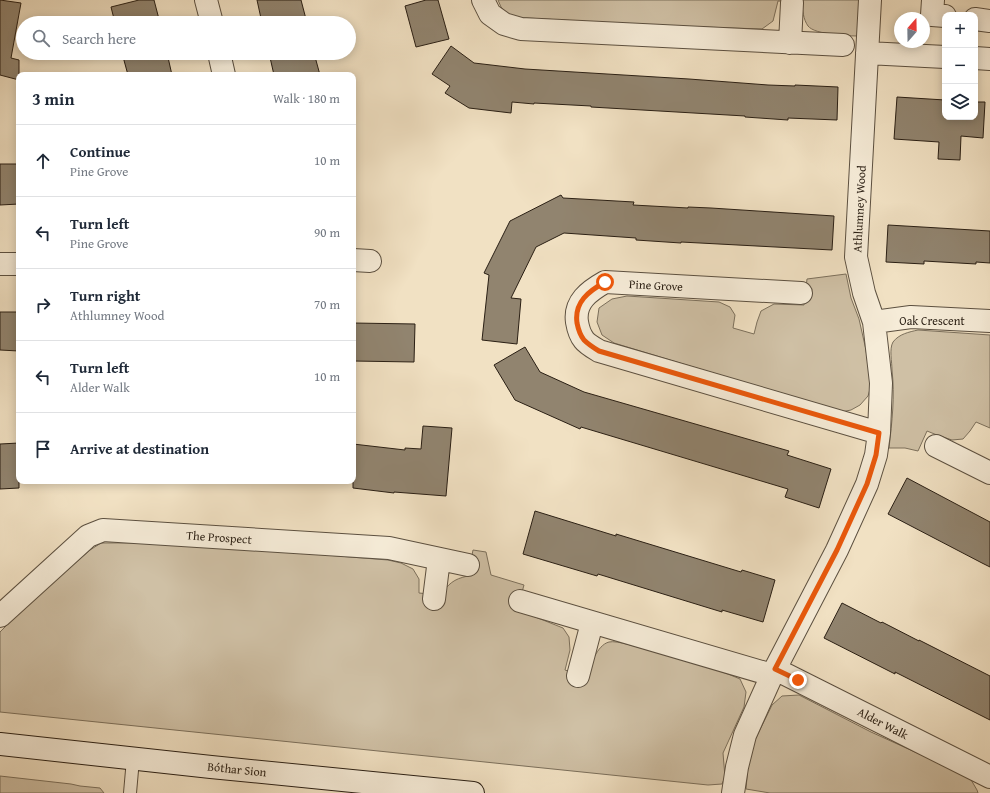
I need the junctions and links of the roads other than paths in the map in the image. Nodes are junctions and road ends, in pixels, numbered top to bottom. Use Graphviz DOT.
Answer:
graph roads {
  1 [pos="206,0"];
  2 [pos="483,0"];
  3 [pos="870,0"];
  4 [pos="933,0"];
  5 [pos="792,3"];
  6 [pos="210,16"];
  7 [pos="942,16"];
  8 [pos="978,20"];
  9 [pos="990,21"];
  10 [pos="790,43"];
  11 [pos="843,45"];
  12 [pos="867,53"];
  13 [pos="942,57"];
  14 [pos="978,58"];
  15 [pos="990,59"];
  16 [pos="221,60"];
  17 [pos="223,72"];
  18 [pos="0,264"];
  19 [pos="16,264"];
  20 [pos="801,292"];
  21 [pos="990,321"];
  22 [pos="874,322"];
  23 [pos="879,433"];
  24 [pos="936,446"];
  25 [pos="990,473"];
  26 [pos="439,559"];
  27 [pos="468,565"];
  28 [pos="434,599"];
  29 [pos="520,601"];
  30 [pos="0,616"];
  31 [pos="592,623"];
  32 [pos="773,672"];
  33 [pos="578,676"];
  34 [pos="0,744"];
  35 [pos="133,759"];
  36 [pos="990,777"];
  37 [pos="130,793"];
  38 [pos="474,793"];
  39 [pos="733,793"];
  1 -- 6 [label="street"];
  2 -- 10 [label="street"];
  3 -- 12 [label="street, Athlumney Wood"];
  4 -- 7 [label="street"];
  5 -- 10 [label="street"];
  8 -- 9 [label="street"];
  10 -- 11 [label="street"];
  12 -- 13 [label="street"];
  12 -- 22 [label="street, Athlumney Wood"];
  14 -- 15 [label="street"];
  16 -- 17 [label="street"];
  18 -- 19 [label="street"];
  20 -- 23 [label="street, Pine Grove"];
  21 -- 22 [label="street, Oak Crescent"];
  22 -- 23 [label="street, Athlumney Wood"];
  23 -- 32 [label="street, Athlumney Wood"];
  24 -- 25 [label="street"];
  26 -- 27 [label="street, The Prospect"];
  26 -- 28 [label="street"];
  26 -- 30 [label="street, The Prospect"];
  29 -- 31 [label="street, Alder Walk"];
  31 -- 32 [label="street, Alder Walk"];
  31 -- 33 [label="street"];
  32 -- 36 [label="street, Alder Walk"];
  32 -- 39 [label="street, Athlumney Wood"];
  34 -- 35 [label="street, Bóthar Sion"];
  35 -- 37 [label="lane"];
  35 -- 38 [label="street, Bóthar Sion"];
}
